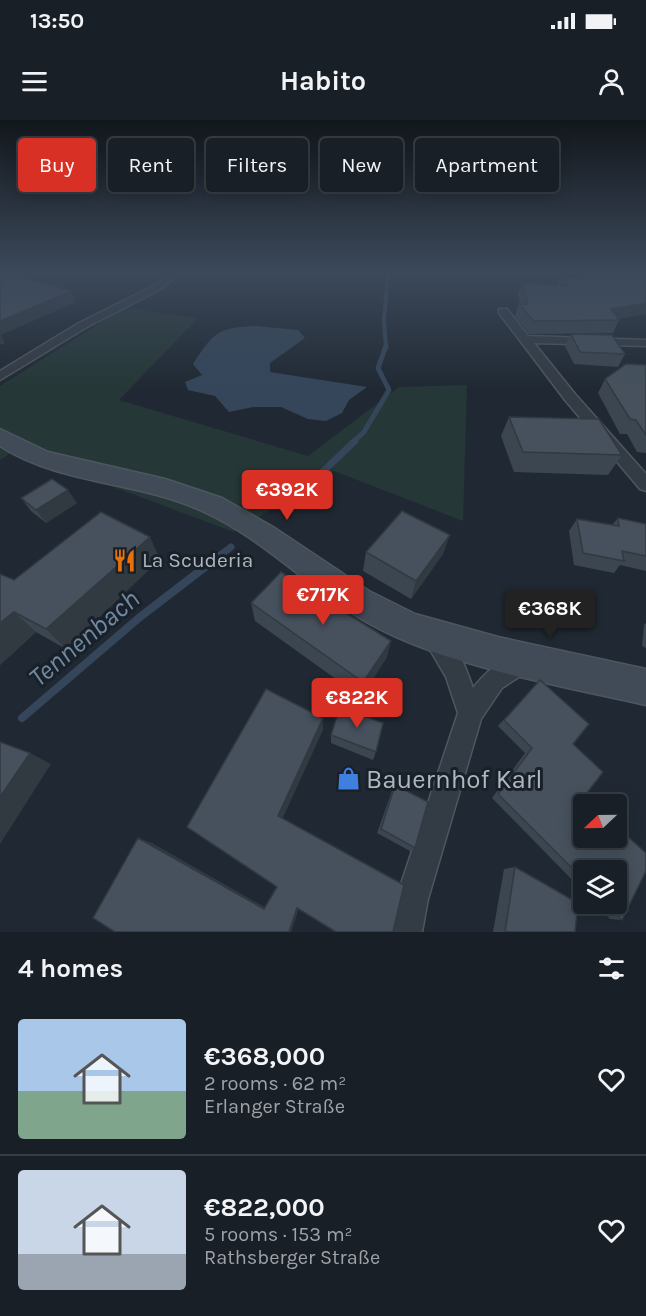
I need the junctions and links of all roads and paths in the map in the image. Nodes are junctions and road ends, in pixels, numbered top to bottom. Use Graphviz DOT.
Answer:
graph roads {
  1 [pos="109,312"];
  2 [pos="504,312"];
  3 [pos="525,339"];
  4 [pos="646,343"];
  5 [pos="0,376"];
  6 [pos="2,439"];
  7 [pos="646,485"];
  8 [pos="433,636"];
  9 [pos="523,661"];
  10 [pos="646,687"];
  11 [pos="470,713"];
  12 [pos="406,932"];
  1 -- 5 [label="street"];
  2 -- 3 [label="street"];
  3 -- 4 [label="street"];
  3 -- 7 [label="street"];
  6 -- 8 [label="main road"];
  8 -- 9 [label="main road"];
  8 -- 11 [label="street"];
  9 -- 10 [label="main road"];
  9 -- 11 [label="street"];
  11 -- 12 [label="street"];
}
